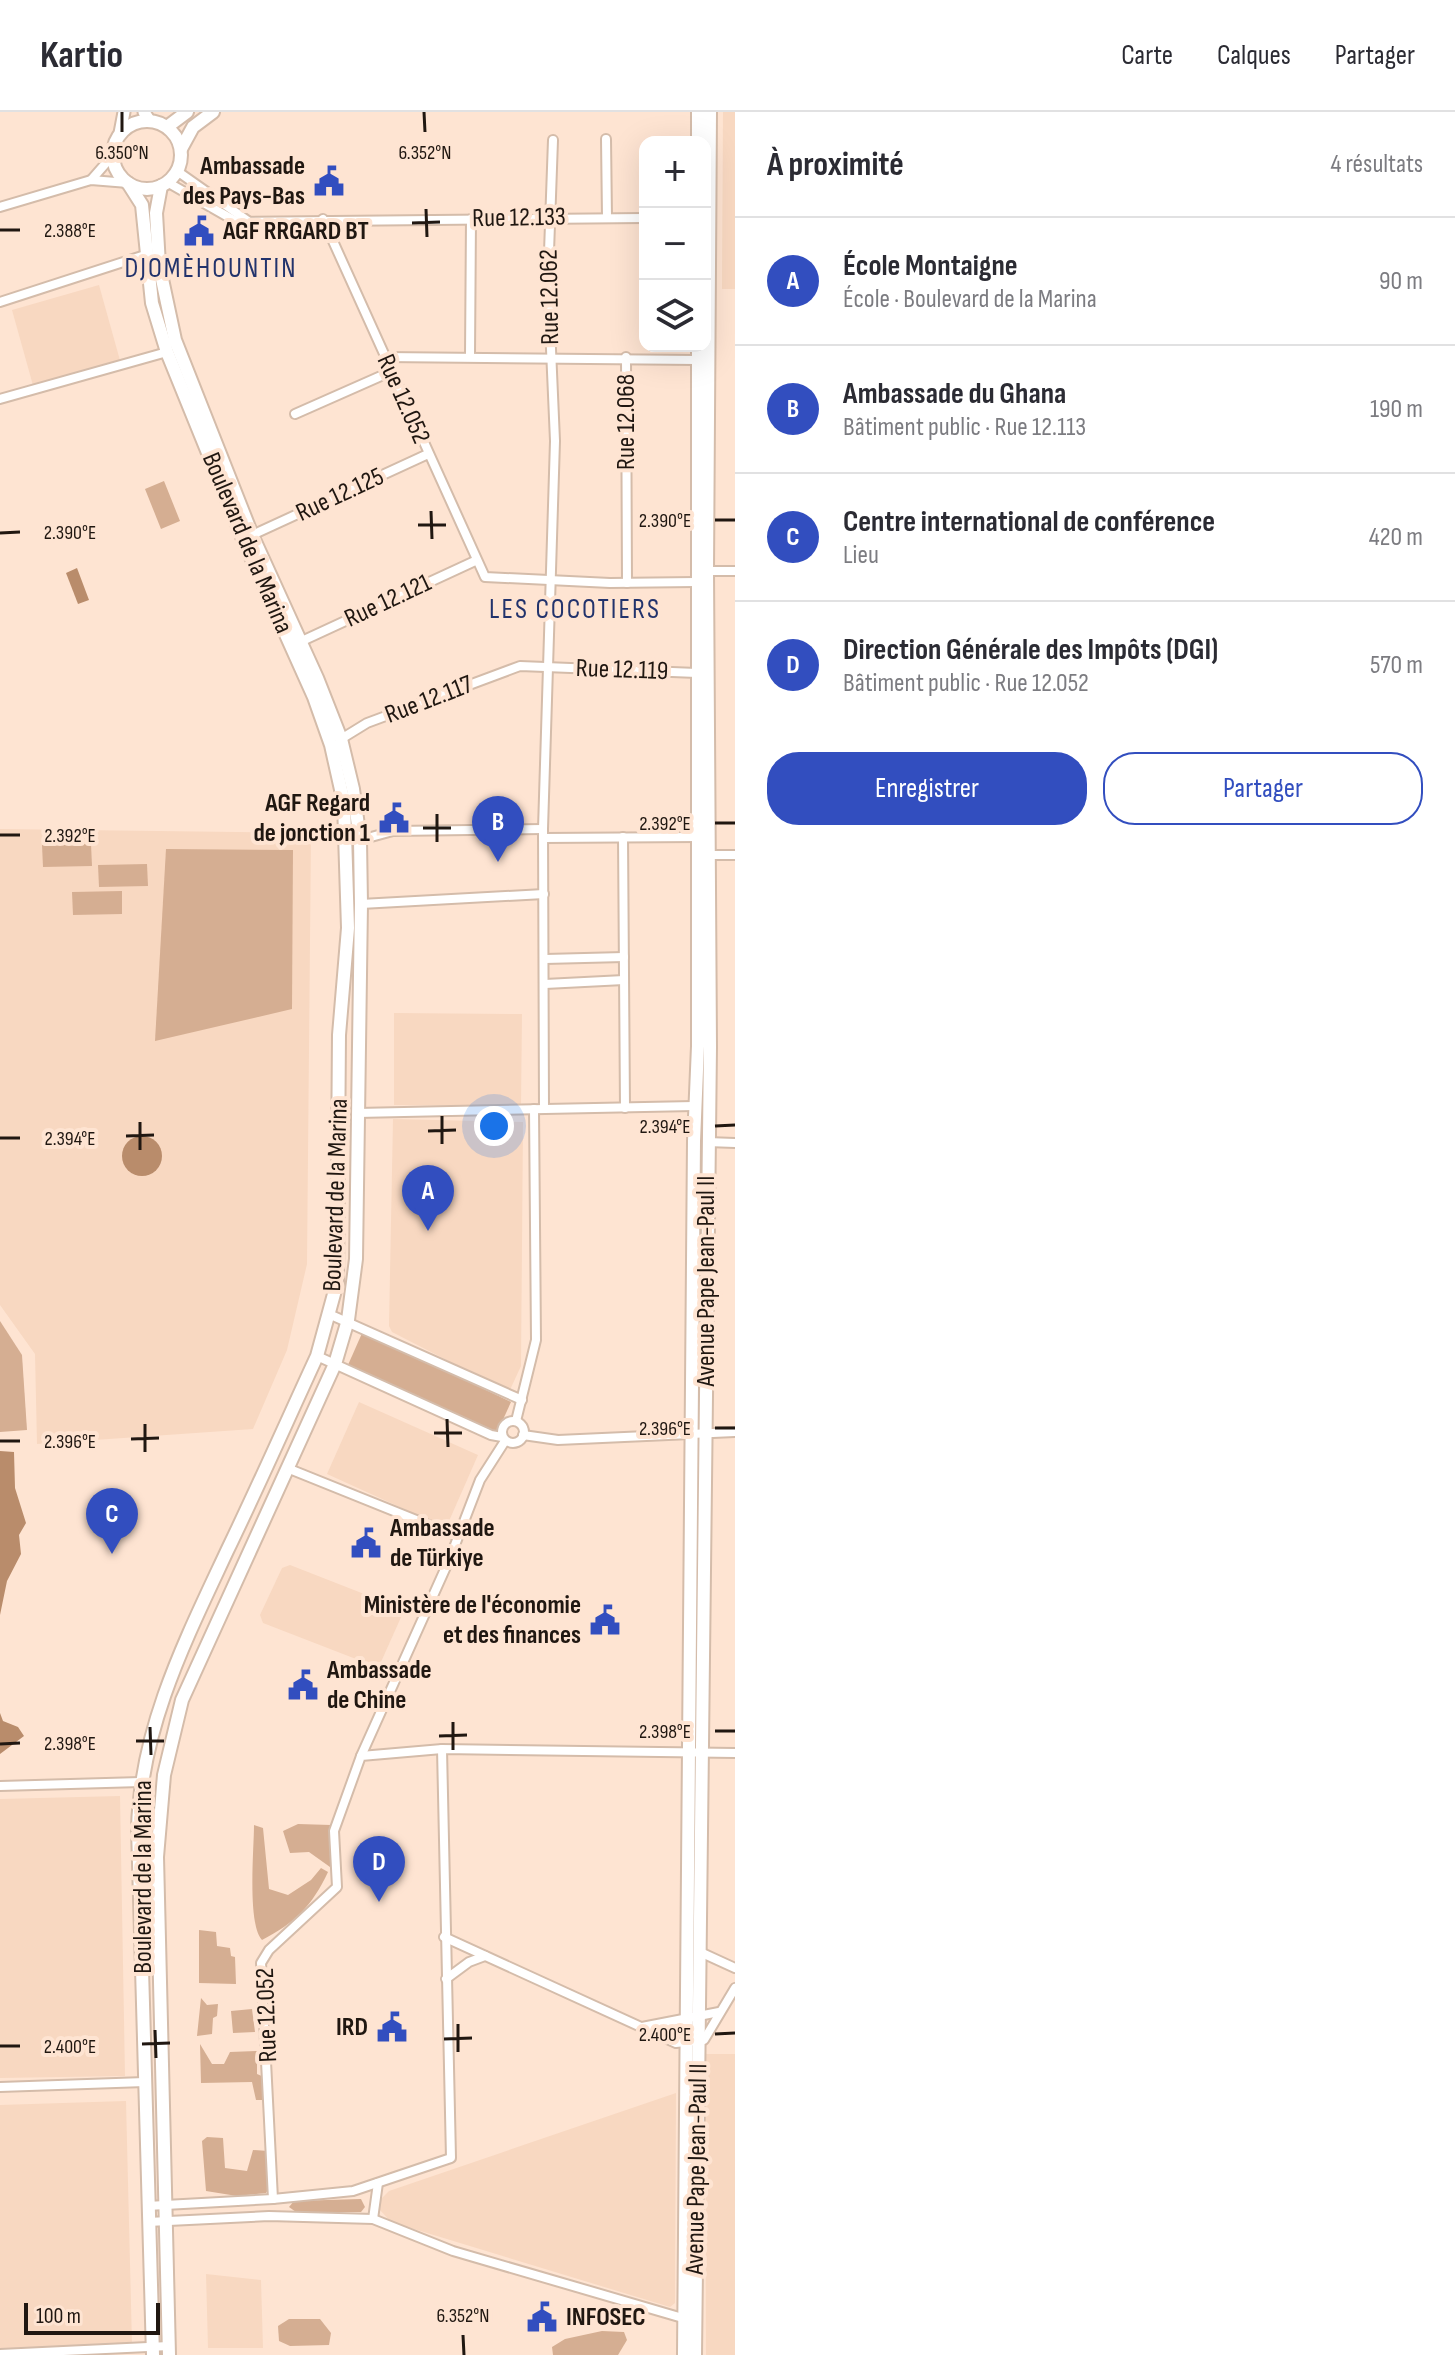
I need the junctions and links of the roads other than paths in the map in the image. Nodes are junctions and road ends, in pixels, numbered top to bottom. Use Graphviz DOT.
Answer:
graph roads {
  1 [pos="124,112"];
  2 [pos="187,112"];
  3 [pos="213,112"];
  4 [pos="698,112"];
  5 [pos="710,112"];
  6 [pos="146,116"];
  7 [pos="167,127"];
  8 [pos="120,133"];
  9 [pos="698,136"];
  10 [pos="606,139"];
  11 [pos="553,140"];
  12 [pos="181,149"];
  13 [pos="113,155"];
  14 [pos="177,171"];
  15 [pos="91,180"];
  16 [pos="128,183"];
  17 [pos="164,184"];
  18 [pos="0,207"];
  19 [pos="607,217"];
  20 [pos="551,218"];
  21 [pos="639,218"];
  22 [pos="323,219"];
  23 [pos="471,219"];
  24 [pos="248,221"];
  25 [pos="145,255"];
  26 [pos="0,302"];
  27 [pos="167,352"];
  28 [pos="698,352"];
  29 [pos="470,355"];
  30 [pos="384,357"];
  31 [pos="626,357"];
  32 [pos="551,358"];
  33 [pos="698,360"];
  34 [pos="390,372"];
  35 [pos="0,399"];
  36 [pos="295,414"];
  37 [pos="428,454"];
  38 [pos="248,537"];
  39 [pos="475,561"];
  40 [pos="735,571"];
  41 [pos="700,575"];
  42 [pos="553,580"];
  43 [pos="627,583"];
  44 [pos="302,641"];
  45 [pos="520,666"];
  46 [pos="548,668"];
  47 [pos="697,673"];
  48 [pos="341,739"];
  49 [pos="543,834"];
  50 [pos="623,837"];
  51 [pos="699,837"];
  52 [pos="360,840"];
  53 [pos="710,855"];
  54 [pos="735,855"];
  55 [pos="544,894"];
  56 [pos="361,904"];
  57 [pos="624,957"];
  58 [pos="545,959"];
  59 [pos="624,980"];
  60 [pos="545,984"];
  61 [pos="694,1106"];
  62 [pos="625,1108"];
  63 [pos="539,1109"];
  64 [pos="357,1113"];
  65 [pos="707,1142"];
  66 [pos="735,1143"];
  67 [pos="331,1315"];
  68 [pos="348,1320"];
  69 [pos="317,1356"];
  70 [pos="335,1364"];
  71 [pos="522,1400"];
  72 [pos="516,1421"];
  73 [pos="699,1432"];
  74 [pos="735,1432"];
  75 [pos="523,1435"];
  76 [pos="504,1439"];
  77 [pos="287,1468"];
  78 [pos="456,1536"];
  79 [pos="442,1749"];
  80 [pos="695,1751"];
  81 [pos="735,1753"];
  82 [pos="361,1756"];
  83 [pos="141,1782"];
  84 [pos="0,1786"];
  85 [pos="444,1937"];
  86 [pos="700,1952"];
  87 [pos="485,1956"];
  88 [pos="735,1968"];
  89 [pos="446,1979"];
  90 [pos="735,1988"];
  91 [pos="719,2012"];
  92 [pos="693,2020"];
  93 [pos="639,2027"];
  94 [pos="693,2044"];
  95 [pos="145,2082"];
  96 [pos="0,2087"];
  97 [pos="378,2183"];
  98 [pos="284,2198"];
  99 [pos="273,2199"];
  100 [pos="167,2205"];
  101 [pos="147,2206"];
  102 [pos="284,2216"];
  103 [pos="373,2219"];
  104 [pos="167,2220"];
  105 [pos="148,2222"];
  106 [pos="689,2320"];
  107 [pos="169,2350"];
  108 [pos="153,2351"];
  109 [pos="0,2354"];
  110 [pos="684,2355"];
  111 [pos="695,2355"];
  1 -- 8 [label="main road"];
  2 -- 7 [label="main road"];
  3 -- 12 [label="main road"];
  4 -- 9 [label="main road"];
  5 -- 41 [label="main road, Avenue Pape Jean-Paul II"];
  6 -- 7 [label="main road"];
  6 -- 8 [label="main road"];
  7 -- 12 [label="main road"];
  8 -- 13 [label="main road"];
  10 -- 19 [label="street"];
  11 -- 20 [label="street, Rue 12.062"];
  12 -- 14 [label="main road"];
  13 -- 15 [label="street"];
  13 -- 16 [label="main road"];
  14 -- 17 [label="main road"];
  14 -- 24 [label="street"];
  15 -- 16 [label="street"];
  15 -- 18 [label="street"];
  16 -- 17 [label="main road"];
  16 -- 25 [label="main road, Boulevard de la Marina"];
  17 -- 24 [label="street, Rue 12.133"];
  17 -- 38 [label="main road, Boulevard de la Marina"];
  19 -- 20 [label="street, Rue 12.133"];
  19 -- 21 [label="street, Rue 12.133"];
  20 -- 23 [label="street, Rue 12.133"];
  20 -- 32 [label="street, Rue 12.062"];
  22 -- 23 [label="street, Rue 12.133"];
  22 -- 24 [label="street, Rue 12.133"];
  22 -- 30 [label="street, Rue 12.052"];
  23 -- 29 [label="street"];
  25 -- 26 [label="street"];
  25 -- 27 [label="main road, Boulevard de la Marina"];
  27 -- 35 [label="street"];
  27 -- 38 [label="main road, Boulevard de la Marina"];
  28 -- 33 [label="main road, Avenue Pape Jean-Paul II"];
  29 -- 30 [label="street"];
  29 -- 32 [label="street"];
  30 -- 34 [label="street, Rue 12.052"];
  31 -- 32 [label="street"];
  31 -- 33 [label="street"];
  31 -- 43 [label="street, Rue 12.068"];
  32 -- 42 [label="street, Rue 12.062"];
  33 -- 41 [label="main road, Avenue Pape Jean-Paul II"];
  34 -- 36 [label="street"];
  34 -- 37 [label="street, Rue 12.052"];
  37 -- 38 [label="street, Rue 12.125"];
  37 -- 39 [label="street, Rue 12.052"];
  38 -- 44 [label="main road, Boulevard de la Marina"];
  38 -- 67 [label="main road, Boulevard de la Marina"];
  39 -- 42 [label="street, Rue 12.052"];
  39 -- 44 [label="street, Rue 12.121"];
  40 -- 41 [label="street"];
  41 -- 43 [label="street"];
  41 -- 47 [label="main road, Avenue Pape Jean-Paul II"];
  41 -- 53 [label="main road, Avenue Pape Jean-Paul II"];
  42 -- 43 [label="street"];
  42 -- 46 [label="street, Rue 12.062"];
  44 -- 48 [label="main road, Boulevard de la Marina"];
  45 -- 46 [label="street, Rue 12.119"];
  45 -- 48 [label="street, Rue 12.117"];
  46 -- 47 [label="street, Rue 12.119"];
  46 -- 49 [label="street, Rue 12.062"];
  47 -- 51 [label="main road, Avenue Pape Jean-Paul II"];
  48 -- 52 [label="main road, Boulevard de la Marina"];
  49 -- 50 [label="street"];
  49 -- 52 [label="street"];
  49 -- 55 [label="street, Rue 12.062"];
  50 -- 51 [label="street"];
  50 -- 57 [label="street"];
  51 -- 61 [label="main road, Avenue Pape Jean-Paul II"];
  52 -- 56 [label="main road, Boulevard de la Marina"];
  53 -- 54 [label="street"];
  53 -- 65 [label="main road, Avenue Pape Jean-Paul II"];
  55 -- 56 [label="street"];
  55 -- 58 [label="street, Rue 12.062"];
  56 -- 64 [label="main road, Boulevard de la Marina"];
  57 -- 58 [label="street"];
  57 -- 59 [label="street"];
  58 -- 60 [label="street, Rue 12.062"];
  59 -- 60 [label="street"];
  59 -- 62 [label="street"];
  60 -- 63 [label="street, Rue 12.062"];
  61 -- 62 [label="street"];
  61 -- 73 [label="main road, Avenue Pape Jean-Paul II"];
  62 -- 63 [label="street"];
  63 -- 64 [label="street"];
  63 -- 71 [label="street, Rue 12.062"];
  64 -- 68 [label="main road, Boulevard de la Marina"];
  65 -- 66 [label="street"];
  65 -- 73 [label="main road, Avenue Pape Jean-Paul II"];
  67 -- 68 [label="street"];
  67 -- 69 [label="main road, Boulevard de la Marina"];
  68 -- 70 [label="main road, Boulevard de la Marina"];
  68 -- 71 [label="street"];
  69 -- 70 [label="street"];
  69 -- 83 [label="main road, Boulevard de la Marina"];
  70 -- 76 [label="street"];
  70 -- 77 [label="main road, Boulevard de la Marina"];
  71 -- 72 [label="street, Rue 12.062"];
  72 -- 75 [label="street"];
  72 -- 76 [label="street"];
  73 -- 74 [label="street"];
  73 -- 75 [label="street"];
  73 -- 80 [label="main road, Avenue Pape Jean-Paul II"];
  75 -- 76 [label="street"];
  76 -- 78 [label="street, Rue 12.052"];
  77 -- 78 [label="street"];
  77 -- 100 [label="main road, Boulevard de la Marina"];
  78 -- 82 [label="street, Rue 12.052"];
  79 -- 80 [label="street"];
  79 -- 82 [label="street"];
  79 -- 85 [label="street"];
  80 -- 81 [label="street"];
  80 -- 86 [label="main road, Avenue Pape Jean-Paul II"];
  80 -- 92 [label="main road, Avenue Pape Jean-Paul II"];
  82 -- 99 [label="street, Rue 12.052"];
  83 -- 84 [label="street"];
  83 -- 95 [label="main road, Boulevard de la Marina"];
  85 -- 87 [label="street"];
  85 -- 89 [label="street"];
  86 -- 88 [label="street"];
  86 -- 92 [label="main road, Avenue Pape Jean-Paul II"];
  87 -- 89 [label="street"];
  87 -- 93 [label="street"];
  89 -- 97 [label="street"];
  90 -- 91 [label="street"];
  91 -- 92 [label="street"];
  91 -- 94 [label="street"];
  92 -- 93 [label="street"];
  92 -- 94 [label="main road, Avenue Pape Jean-Paul II"];
  93 -- 94 [label="street"];
  94 -- 106 [label="main road, Avenue Pape Jean-Paul II"];
  95 -- 96 [label="street"];
  95 -- 101 [label="main road, Boulevard de la Marina"];
  97 -- 98 [label="street"];
  97 -- 103 [label="street"];
  98 -- 99 [label="street"];
  98 -- 102 [label="street"];
  99 -- 100 [label="street"];
  100 -- 101 [label="street"];
  100 -- 104 [label="main road, Boulevard de la Marina"];
  101 -- 105 [label="main road, Boulevard de la Marina"];
  102 -- 103 [label="street"];
  102 -- 104 [label="street"];
  103 -- 106 [label="street"];
  104 -- 105 [label="street"];
  104 -- 107 [label="main road, Boulevard de la Marina"];
  105 -- 108 [label="main road, Boulevard de la Marina"];
  106 -- 110 [label="main road, Avenue Pape Jean-Paul II"];
  106 -- 111 [label="main road, Avenue Pape Jean-Paul II"];
  107 -- 108 [label="street"];
  108 -- 109 [label="street"];
}
